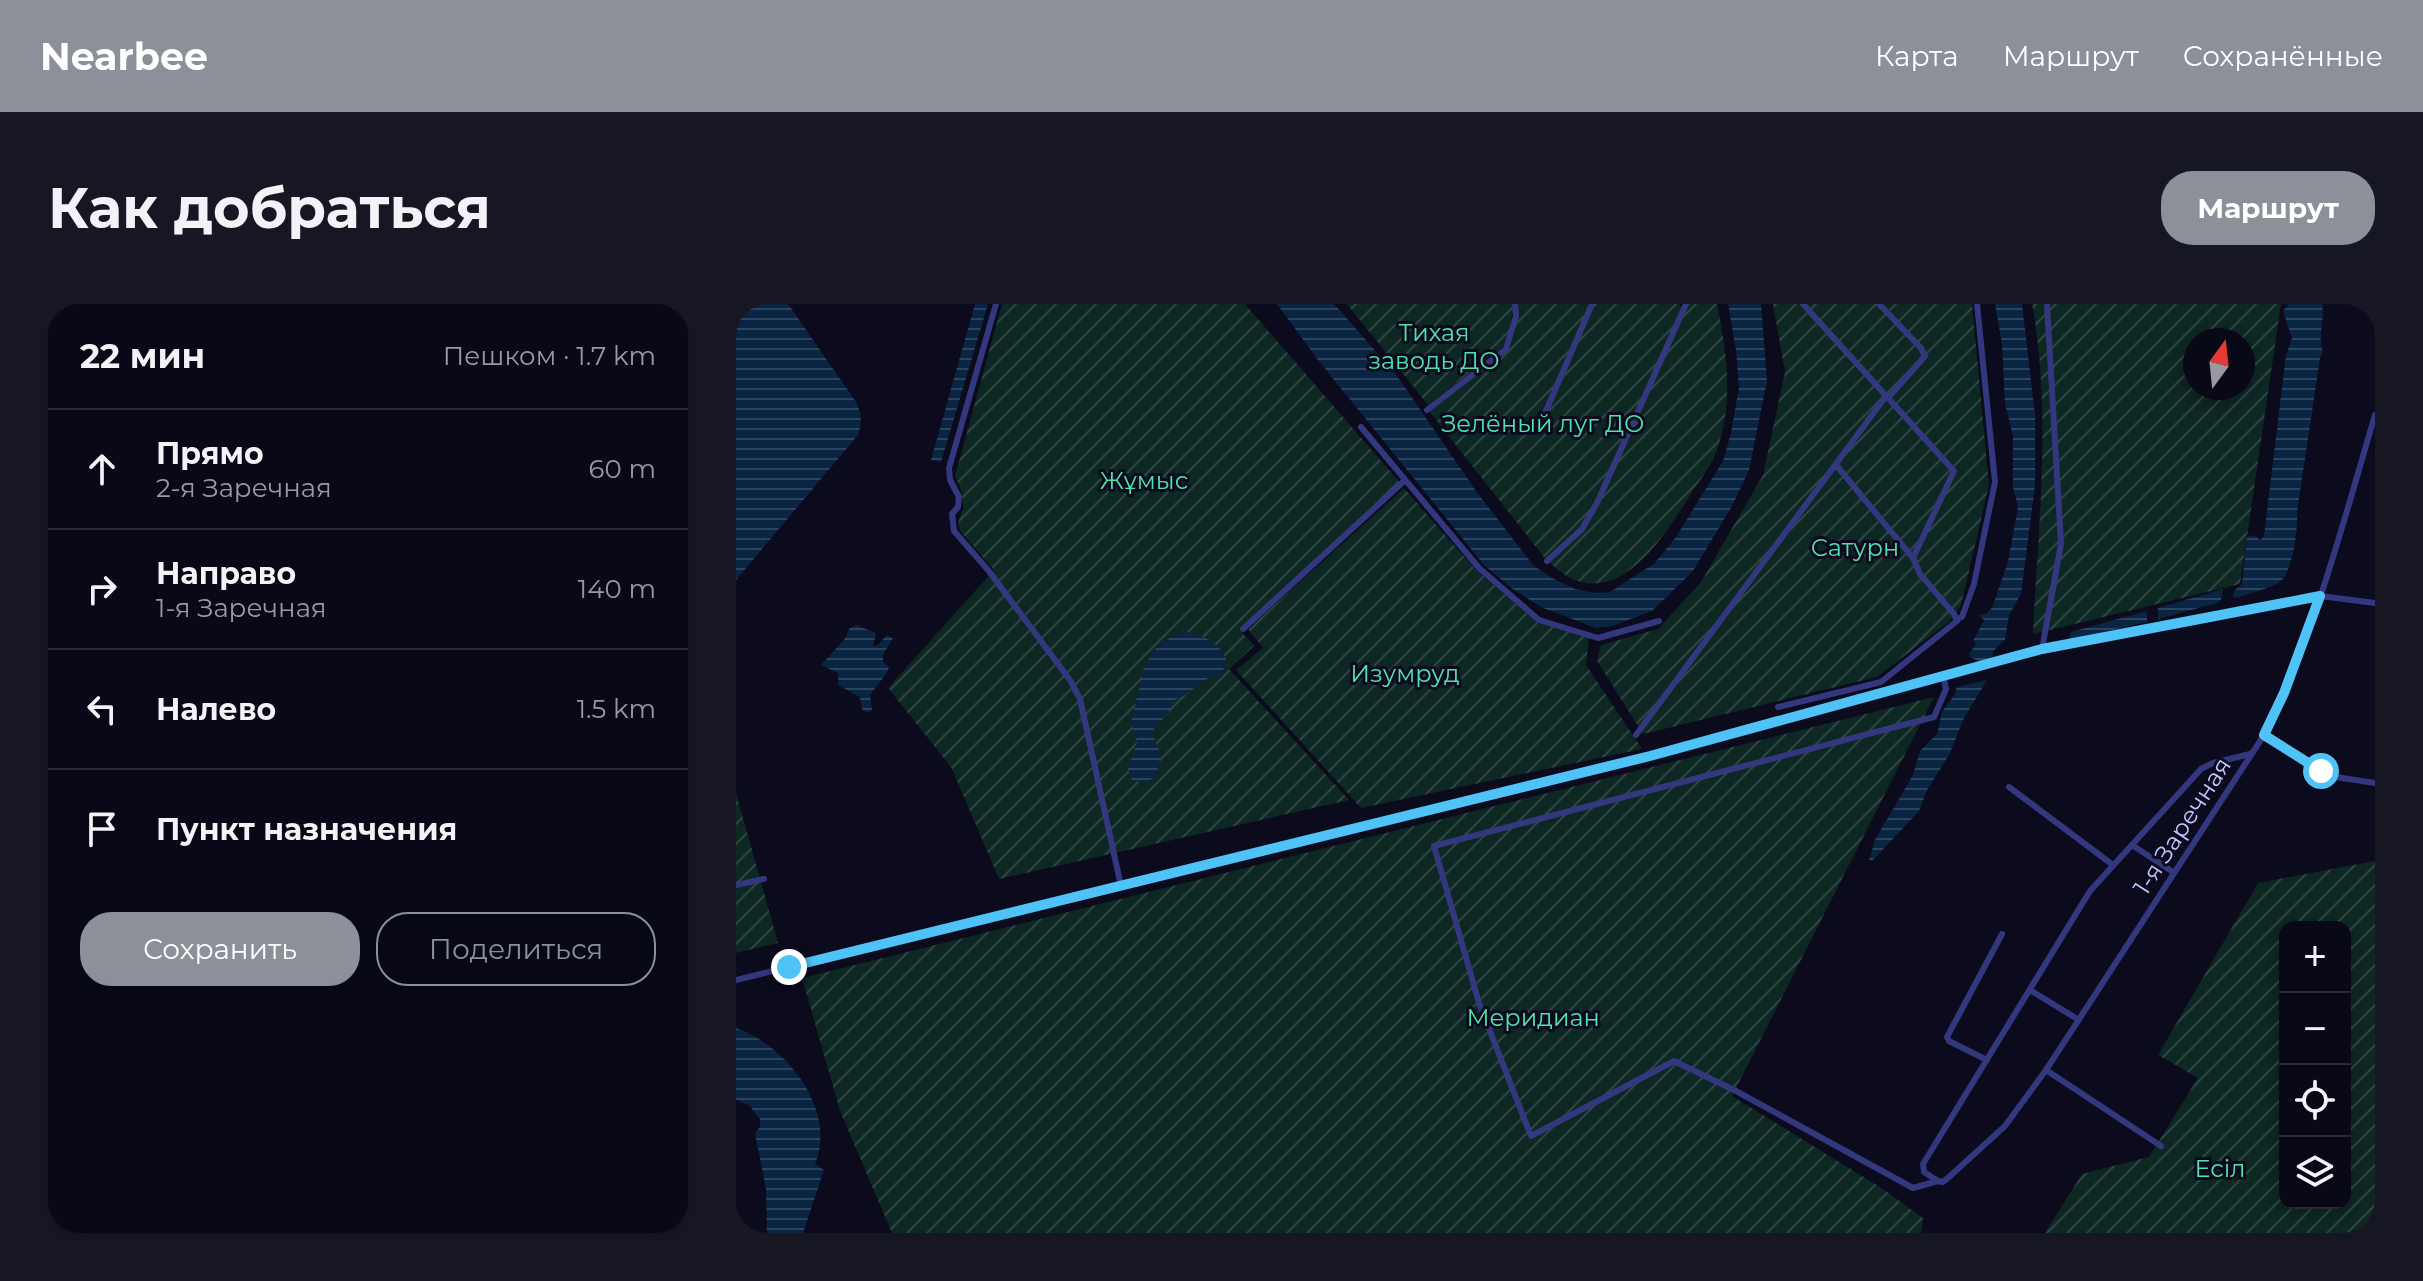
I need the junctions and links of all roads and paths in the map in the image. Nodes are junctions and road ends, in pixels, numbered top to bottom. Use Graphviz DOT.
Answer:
graph roads {
  1 [pos="996,304"];
  2 [pos="1515,304"];
  3 [pos="1592,304"];
  4 [pos="1803,304"];
  5 [pos="1879,304"];
  6 [pos="1977,304"];
  7 [pos="2047,304"];
  8 [pos="1684,305"];
  9 [pos="1887,397"];
  10 [pos="1427,410"];
  11 [pos="2375,415"];
  12 [pos="1361,427"];
  13 [pos="1532,432"];
  14 [pos="1836,465"];
  15 [pos="1404,481"];
  16 [pos="1913,558"];
  17 [pos="1547,561"];
  18 [pos="2320,596"];
  19 [pos="2375,603"];
  20 [pos="1957,619"];
  21 [pos="1659,621"];
  22 [pos="1243,629"];
  23 [pos="2042,649"];
  24 [pos="1943,675"];
  25 [pos="1778,707"];
  26 [pos="1636,735"];
  27 [pos="2264,735"];
  28 [pos="2250,754"];
  29 [pos="2375,783"];
  30 [pos="2009,787"];
  31 [pos="2132,845"];
  32 [pos="2113,865"];
  33 [pos="2173,872"];
  34 [pos="764,879"];
  35 [pos="736,885"];
  36 [pos="1121,886"];
  37 [pos="2002,934"];
  38 [pos="736,980"];
  39 [pos="2030,990"];
  40 [pos="2079,1020"];
  41 [pos="1987,1060"];
  42 [pos="2046,1070"];
  43 [pos="2161,1146"];
  44 [pos="1938,1181"];
  1 -- 36 [label="street"];
  2 -- 10 [label="street"];
  3 -- 13 [label="street"];
  4 -- 9 [label="street"];
  5 -- 9 [label="street"];
  6 -- 20 [label="street"];
  7 -- 23 [label="street"];
  8 -- 17 [label="street"];
  9 -- 14 [label="street"];
  9 -- 16 [label="street"];
  11 -- 18 [label="street, 1-я Заречная"];
  12 -- 15 [label="street"];
  14 -- 16 [label="street"];
  14 -- 26 [label="street"];
  15 -- 21 [label="street"];
  15 -- 22 [label="street"];
  16 -- 20 [label="street"];
  18 -- 19 [label="street"];
  18 -- 23 [label="street"];
  18 -- 27 [label="street, 1-я Заречная"];
  20 -- 25 [label="street"];
  23 -- 24 [label="street"];
  24 -- 36 [label="street"];
  24 -- 44 [label="street"];
  27 -- 28 [label="street, 1-я Заречная"];
  27 -- 29 [label="street"];
  28 -- 31 [label="street"];
  28 -- 33 [label="street, 1-я Заречная"];
  30 -- 32 [label="street"];
  31 -- 32 [label="street"];
  31 -- 33 [label="street"];
  32 -- 39 [label="street"];
  33 -- 40 [label="street, 1-я Заречная"];
  34 -- 35 [label="street"];
  36 -- 38 [label="street"];
  37 -- 41 [label="street"];
  39 -- 40 [label="street"];
  39 -- 41 [label="street"];
  40 -- 42 [label="street, 1-я Заречная"];
  41 -- 44 [label="street"];
  42 -- 43 [label="street"];
  42 -- 44 [label="street, 1-я Заречная"];
}
